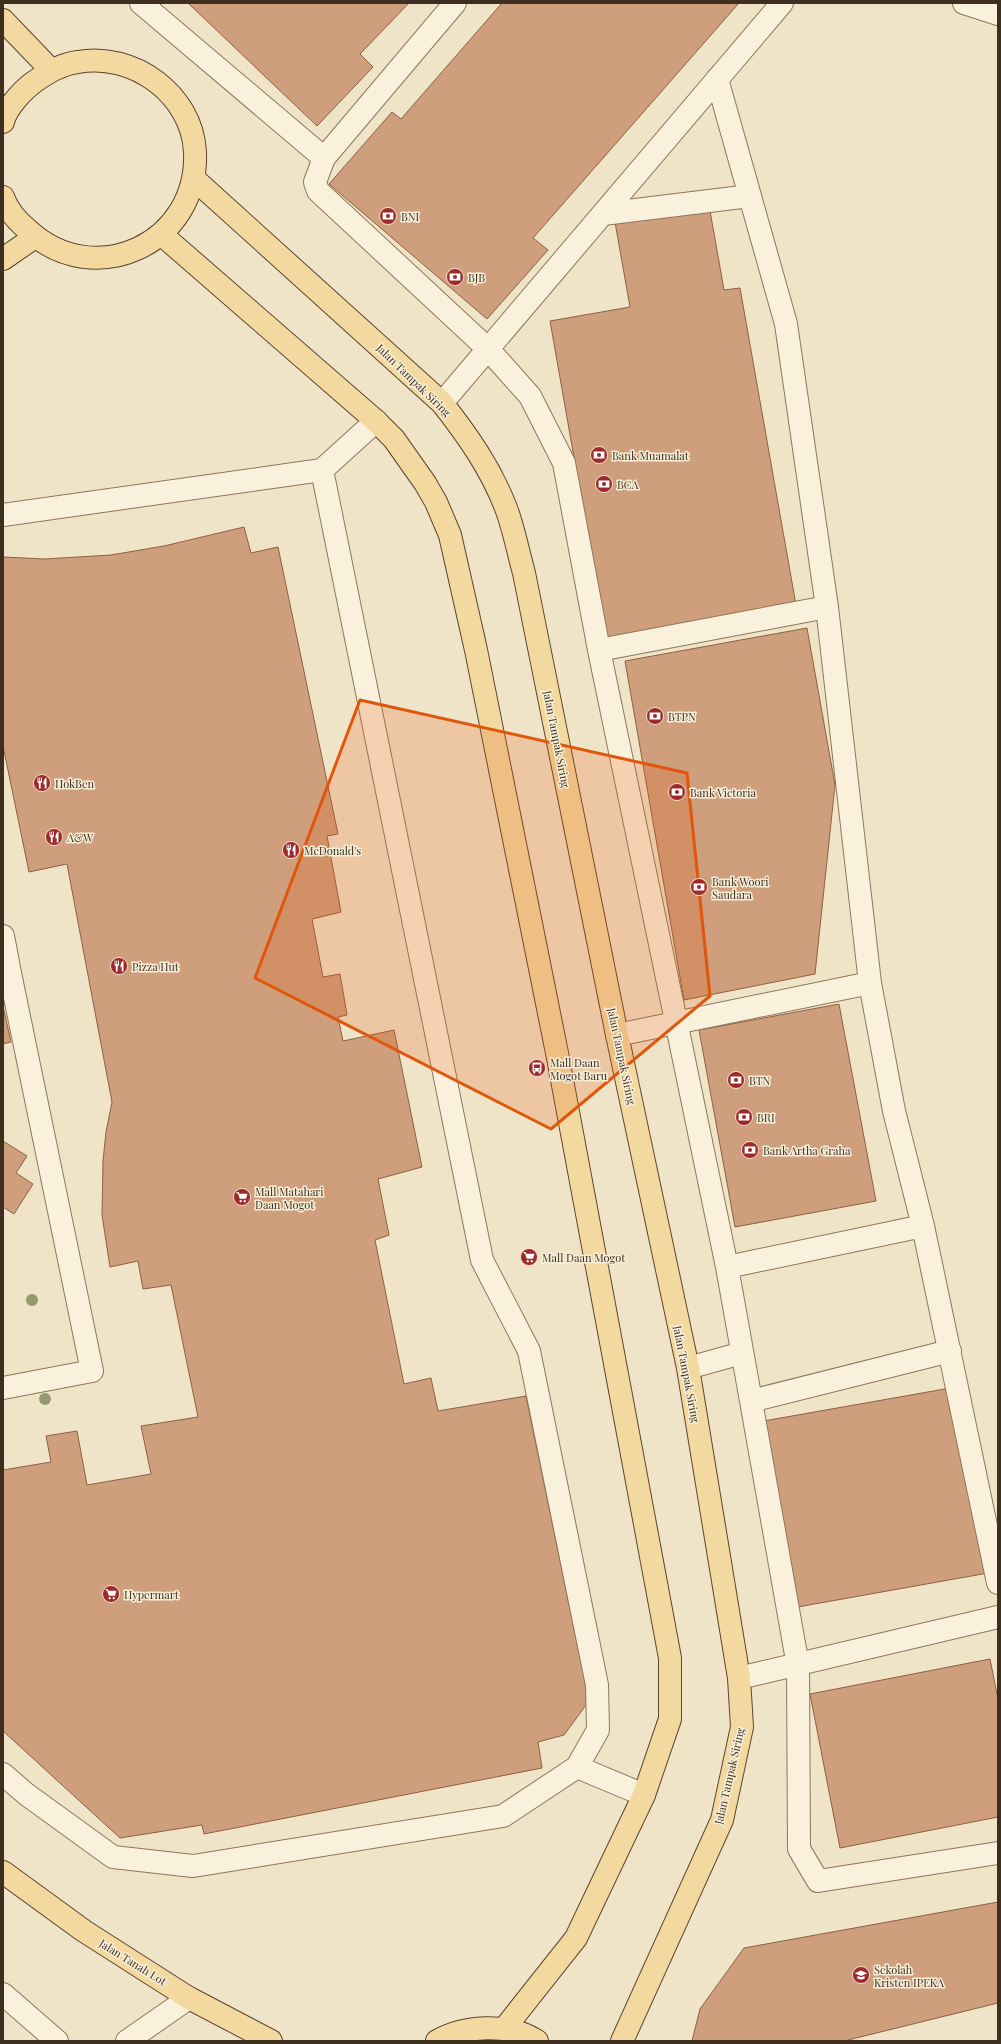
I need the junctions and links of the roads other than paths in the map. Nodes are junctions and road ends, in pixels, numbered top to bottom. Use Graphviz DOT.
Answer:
graph roads {
  1 [pos="141,3"];
  2 [pos="455,3"];
  3 [pos="782,3"];
  4 [pos="964,3"];
  5 [pos="998,14"];
  6 [pos="3,20"];
  7 [pos="51,70"];
  8 [pos="717,79"];
  9 [pos="3,122"];
  10 [pos="324,158"];
  11 [pos="193,178"];
  12 [pos="750,196"];
  13 [pos="3,197"];
  14 [pos="603,214"];
  15 [pos="161,234"];
  16 [pos="35,237"];
  17 [pos="3,259"];
  18 [pos="488,349"];
  19 [pos="442,403"];
  20 [pos="376,421"];
  21 [pos="322,470"];
  22 [pos="3,514"];
  23 [pos="827,607"];
  24 [pos="599,650"];
  25 [pos="3,936"];
  26 [pos="6,974"];
  27 [pos="870,983"];
  28 [pos="676,1022"];
  29 [pos="617,1034"];
  30 [pos="923,1226"];
  31 [pos="727,1267"];
  32 [pos="950,1351"];
  33 [pos="742,1353"];
  34 [pos="688,1368"];
  35 [pos="3,1388"];
  36 [pos="751,1401"];
  37 [pos="998,1582"];
  38 [pos="998,1617"];
  39 [pos="798,1666"];
  40 [pos="738,1678"];
  41 [pos="578,1767"];
  42 [pos="3,1774"];
  43 [pos="644,1795"];
  44 [pos="998,1853"];
  45 [pos="3,1872"];
  46 [pos="3,1994"];
  47 [pos="189,1998"];
  48 [pos="504,2029"];
  49 [pos="264,2039"];
  50 [pos="57,2041"];
  51 [pos="127,2041"];
  52 [pos="437,2041"];
  53 [pos="537,2041"];
  54 [pos="622,2041"];
  1 -- 10 [label="street"];
  2 -- 10 [label="street"];
  3 -- 8 [label="street"];
  4 -- 5 [label="street"];
  6 -- 7 [label="main road"];
  7 -- 9 [label="main road"];
  7 -- 11 [label="main road"];
  8 -- 12 [label="street"];
  8 -- 14 [label="street"];
  10 -- 18 [label="street"];
  11 -- 15 [label="main road"];
  11 -- 19 [label="main road, Jalan Tampak Siring"];
  12 -- 14 [label="street"];
  12 -- 23 [label="street"];
  13 -- 16 [label="main road"];
  14 -- 18 [label="street"];
  15 -- 16 [label="main road"];
  15 -- 20 [label="main road"];
  16 -- 17 [label="main road"];
  18 -- 19 [label="street"];
  18 -- 24 [label="street"];
  19 -- 29 [label="main road, Jalan Tampak Siring"];
  20 -- 21 [label="street"];
  20 -- 43 [label="main road"];
  21 -- 22 [label="street"];
  21 -- 41 [label="street"];
  23 -- 24 [label="street"];
  23 -- 27 [label="street"];
  24 -- 28 [label="street"];
  25 -- 26 [label="street"];
  26 -- 35 [label="street"];
  27 -- 28 [label="street"];
  27 -- 30 [label="street"];
  28 -- 29 [label="street"];
  28 -- 31 [label="street"];
  29 -- 34 [label="main road, Jalan Tampak Siring"];
  30 -- 31 [label="street"];
  30 -- 32 [label="street"];
  31 -- 33 [label="street"];
  32 -- 36 [label="street"];
  32 -- 37 [label="street"];
  33 -- 34 [label="street"];
  33 -- 36 [label="street"];
  34 -- 40 [label="main road, Jalan Tampak Siring"];
  36 -- 39 [label="street"];
  38 -- 39 [label="street"];
  39 -- 40 [label="street"];
  39 -- 44 [label="street"];
  40 -- 54 [label="main road, Jalan Tampak Siring"];
  41 -- 42 [label="street"];
  41 -- 43 [label="street"];
  43 -- 48 [label="main road"];
  45 -- 47 [label="main road, Jalan Tanah Lot"];
  46 -- 50 [label="street"];
  47 -- 49 [label="main road, Jalan Tanah Lot"];
  47 -- 51 [label="street"];
  48 -- 52 [label="main road"];
  48 -- 53 [label="main road"];
}
